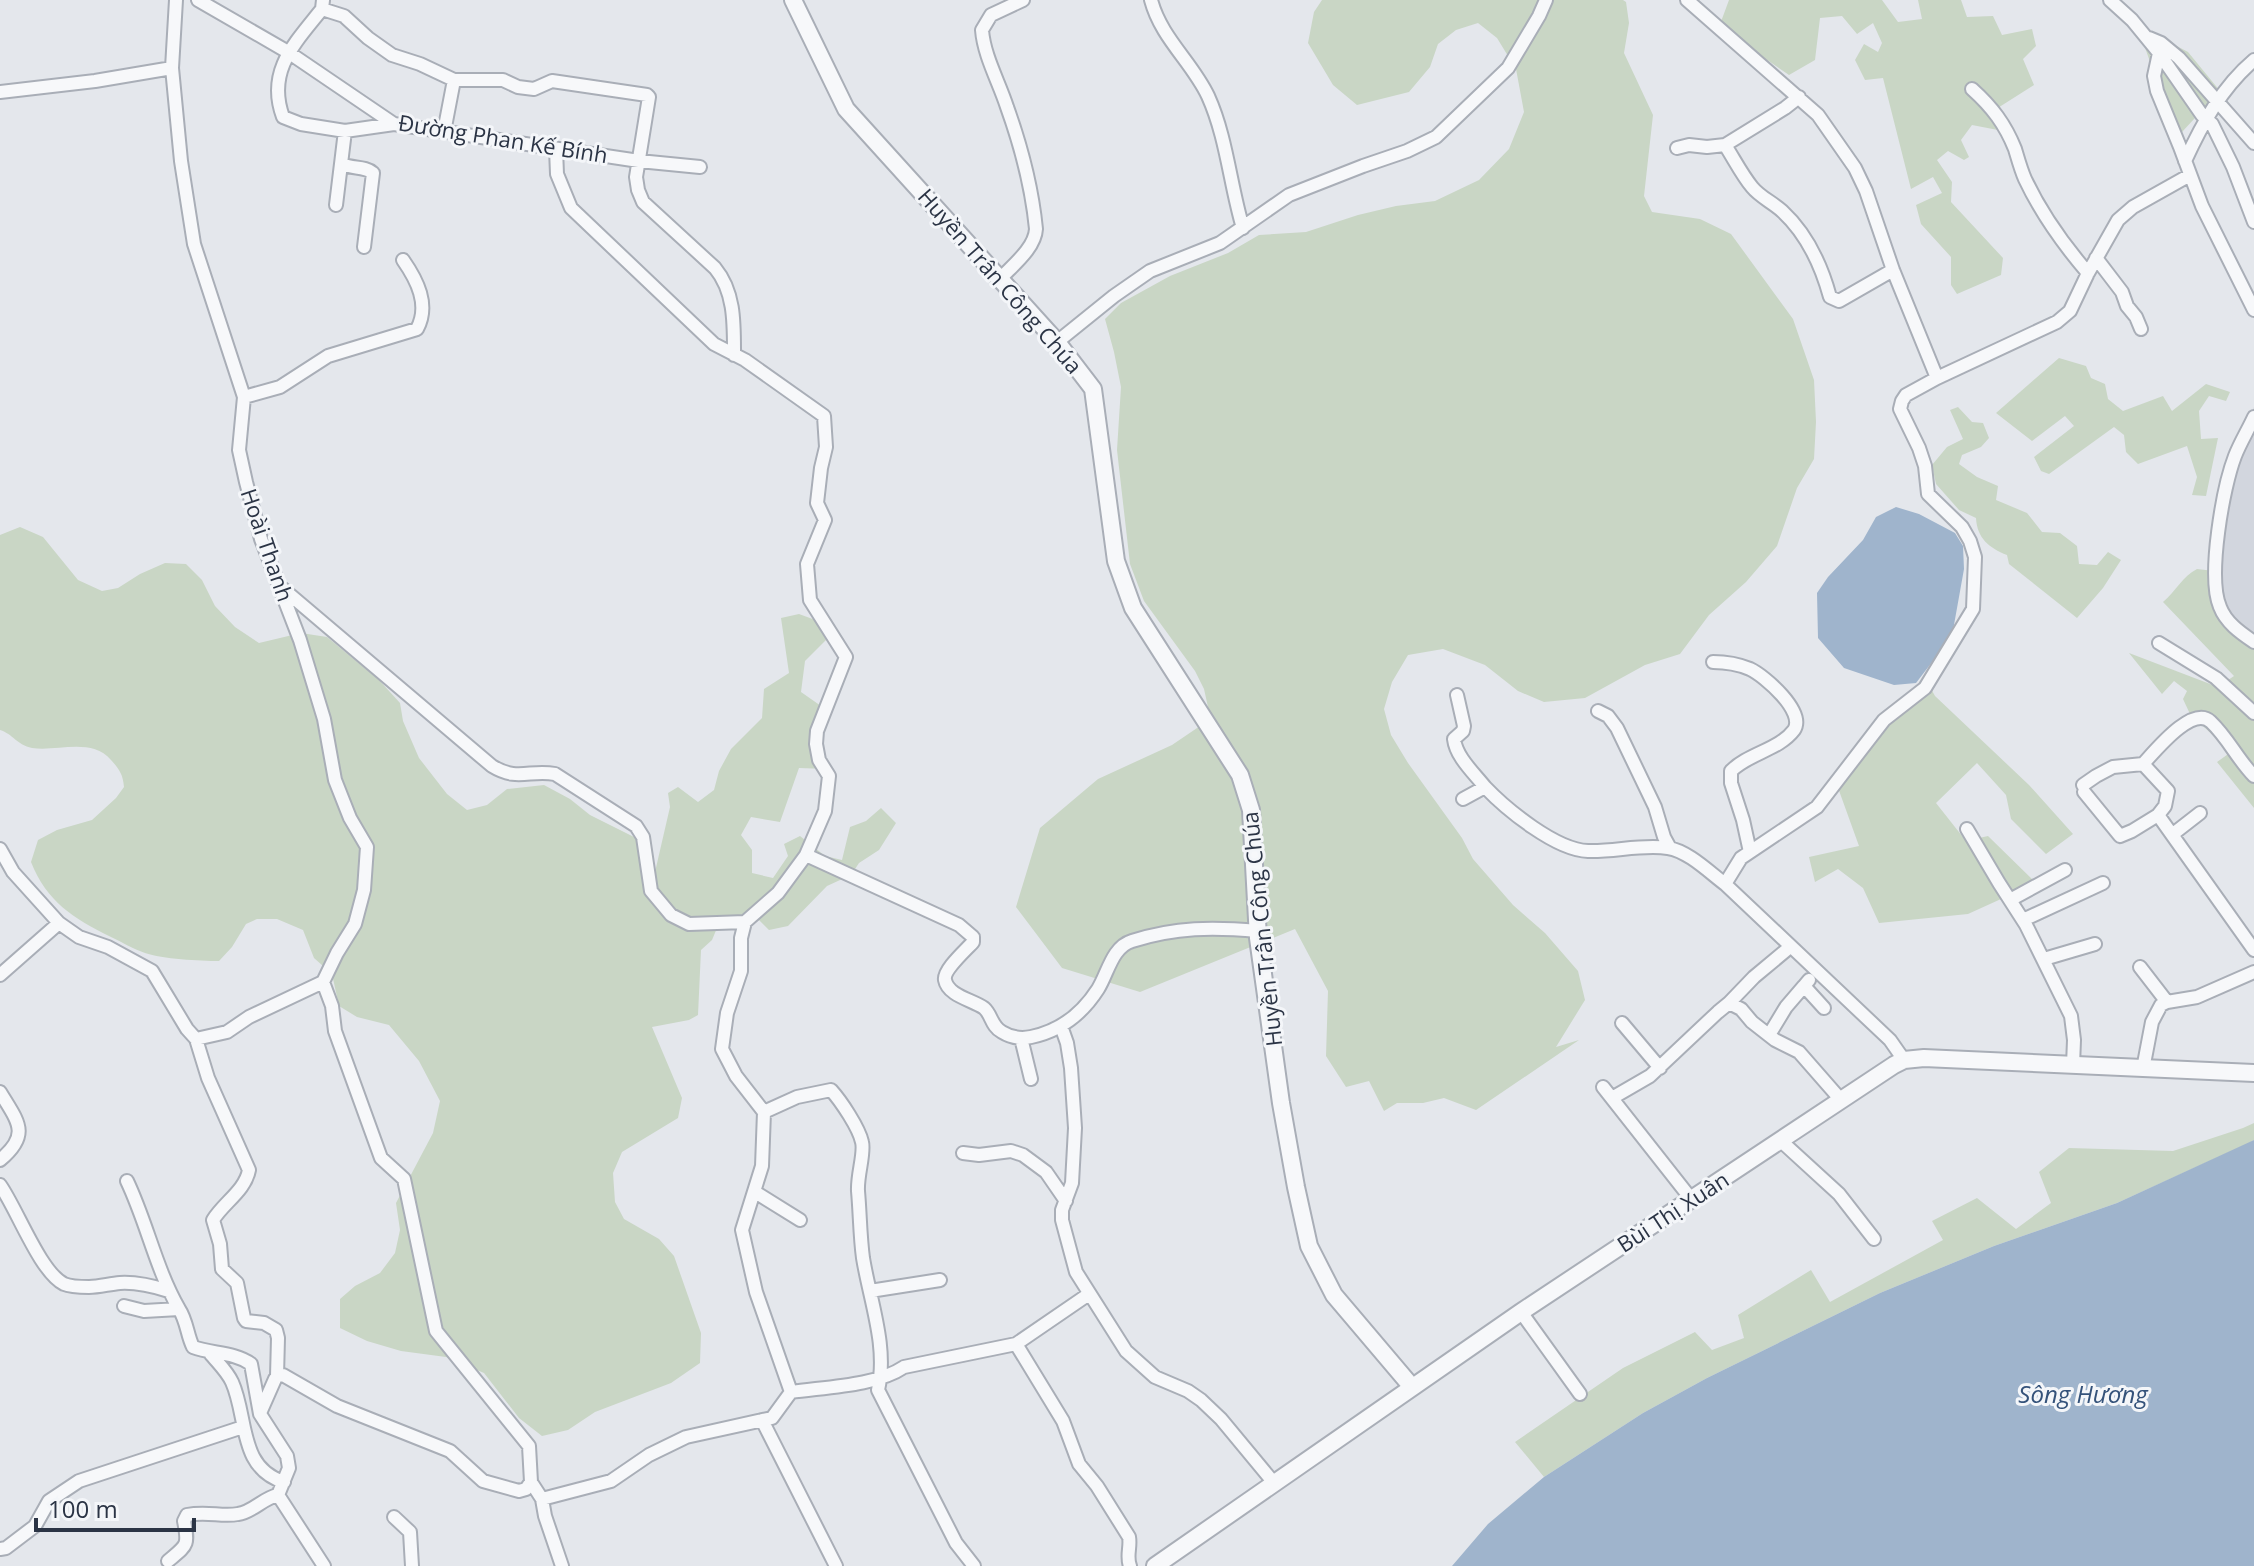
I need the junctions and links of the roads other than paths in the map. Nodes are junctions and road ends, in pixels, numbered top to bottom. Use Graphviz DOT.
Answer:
graph roads {
  1 [pos="176,0"];
  2 [pos="198,0"];
  3 [pos="793,0"];
  4 [pos="1023,0"];
  5 [pos="1151,0"];
  6 [pos="1546,0"];
  7 [pos="1687,0"];
  8 [pos="2110,0"];
  9 [pos="323,4"];
  10 [pos="2146,37"];
  11 [pos="288,52"];
  12 [pos="2159,53"];
  13 [pos="2254,60"];
  14 [pos="172,68"];
  15 [pos="454,80"];
  16 [pos="1972,89"];
  17 [pos="0,92"];
  18 [pos="1799,97"];
  19 [pos="2218,103"];
  20 [pos="2204,116"];
  21 [pos="394,124"];
  22 [pos="345,131"];
  23 [pos="444,132"];
  24 [pos="2254,143"];
  25 [pos="1725,145"];
  26 [pos="2180,147"];
  27 [pos="1677,148"];
  28 [pos="556,149"];
  29 [pos="639,161"];
  30 [pos="2185,161"];
  31 [pos="342,164"];
  32 [pos="700,167"];
  33 [pos="2190,175"];
  34 [pos="336,205"];
  35 [pos="2254,222"];
  36 [pos="1243,228"];
  37 [pos="364,247"];
  38 [pos="2096,258"];
  39 [pos="403,260"];
  40 [pos="1893,270"];
  41 [pos="2088,273"];
  42 [pos="1000,279"];
  43 [pos="2254,310"];
  44 [pos="2141,329"];
  45 [pos="1057,342"];
  46 [pos="734,355"];
  47 [pos="1937,378"];
  48 [pos="244,397"];
  49 [pos="2254,417"];
  50 [pos="2254,438"];
  51 [pos="2236,452"];
  52 [pos="282,588"];
  53 [pos="2254,642"];
  54 [pos="2159,643"];
  55 [pos="1713,662"];
  56 [pos="1457,695"];
  57 [pos="1598,711"];
  58 [pos="2254,713"];
  59 [pos="2143,764"];
  60 [pos="2254,776"];
  61 [pos="1485,787"];
  62 [pos="1463,799"];
  63 [pos="2200,813"];
  64 [pos="2158,815"];
  65 [pos="1967,829"];
  66 [pos="2173,834"];
  67 [pos="1670,848"];
  68 [pos="0,849"];
  69 [pos="1750,852"];
  70 [pos="806,855"];
  71 [pos="2065,870"];
  72 [pos="2103,883"];
  73 [pos="1725,884"];
  74 [pos="2010,900"];
  75 [pos="2023,920"];
  76 [pos="745,922"];
  77 [pos="59,923"];
  78 [pos="1258,931"];
  79 [pos="2095,944"];
  80 [pos="1790,947"];
  81 [pos="2254,950"];
  82 [pos="2044,959"];
  83 [pos="2140,967"];
  84 [pos="1817,972"];
  85 [pos="2254,972"];
  86 [pos="0,975"];
  87 [pos="323,982"];
  88 [pos="1804,986"];
  89 [pos="2167,1002"];
  90 [pos="1729,1003"];
  91 [pos="1824,1008"];
  92 [pos="1622,1023"];
  93 [pos="1061,1026"];
  94 [pos="1769,1035"];
  95 [pos="1021,1038"];
  96 [pos="196,1039"];
  97 [pos="1904,1060"];
  98 [pos="2073,1065"];
  99 [pos="1660,1068"];
  100 [pos="2143,1069"];
  101 [pos="2254,1073"];
  102 [pos="1031,1079"];
  103 [pos="1603,1087"];
  104 [pos="0,1092"];
  105 [pos="1612,1098"];
  106 [pos="1841,1100"];
  107 [pos="764,1112"];
  108 [pos="1781,1141"];
  109 [pos="963,1153"];
  110 [pos="0,1160"];
  111 [pos="127,1181"];
  112 [pos="0,1185"];
  113 [pos="755,1192"];
  114 [pos="1692,1200"];
  115 [pos="1066,1201"];
  116 [pos="800,1220"];
  117 [pos="1874,1239"];
  118 [pos="940,1280"];
  119 [pos="169,1291"];
  120 [pos="870,1291"];
  121 [pos="1089,1294"];
  122 [pos="124,1306"];
  123 [pos="179,1309"];
  124 [pos="1521,1312"];
  125 [pos="1016,1344"];
  126 [pos="210,1353"];
  127 [pos="277,1376"];
  128 [pos="881,1377"];
  129 [pos="1412,1387"];
  130 [pos="791,1392"];
  131 [pos="1580,1394"];
  132 [pos="260,1414"];
  133 [pos="762,1420"];
  134 [pos="243,1427"];
  135 [pos="284,1482"];
  136 [pos="531,1482"];
  137 [pos="1274,1483"];
  138 [pos="278,1495"];
  139 [pos="542,1499"];
  140 [pos="394,1517"];
  141 [pos="0,1549"];
  142 [pos="168,1561"];
  143 [pos="324,1566"];
  144 [pos="412,1566"];
  145 [pos="562,1566"];
  146 [pos="836,1566"];
  147 [pos="974,1566"];
  148 [pos="1130,1566"];
  149 [pos="1155,1566"];
  1 -- 14 [label="street, Hoài Thanh"];
  2 -- 11 [label="street, Đường Phan Kế Bính"];
  3 -- 42 [label="street, Huyền Trân Công Chúa"];
  4 -- 42 [label="street"];
  5 -- 36 [label="street"];
  6 -- 36 [label="street"];
  7 -- 18 [label="street"];
  8 -- 10 [label="street"];
  9 -- 11 [label="street"];
  9 -- 15 [label="street"];
  10 -- 12 [label="street"];
  10 -- 19 [label="street"];
  11 -- 21 [label="street, Đường Phan Kế Bính"];
  11 -- 22 [label="street"];
  12 -- 20 [label="street"];
  12 -- 26 [label="street"];
  13 -- 19 [label="street"];
  14 -- 17 [label="street"];
  14 -- 48 [label="street, Hoài Thanh"];
  15 -- 23 [label="street"];
  15 -- 29 [label="street"];
  16 -- 41 [label="street"];
  18 -- 25 [label="street"];
  18 -- 40 [label="street"];
  19 -- 20 [label="street"];
  19 -- 24 [label="street"];
  20 -- 26 [label="street"];
  20 -- 30 [label="street"];
  20 -- 35 [label="street"];
  21 -- 22 [label="street"];
  21 -- 23 [label="street, Đường Phan Kế Bính"];
  22 -- 31 [label="street"];
  23 -- 28 [label="street, Đường Phan Kế Bính"];
  25 -- 27 [label="street"];
  25 -- 40 [label="street"];
  26 -- 30 [label="street"];
  28 -- 29 [label="street, Đường Phan Kế Bính"];
  28 -- 46 [label="street"];
  29 -- 32 [label="street, Đường Phan Kế Bính"];
  29 -- 46 [label="street"];
  30 -- 33 [label="street"];
  31 -- 34 [label="street"];
  31 -- 37 [label="street"];
  33 -- 38 [label="street"];
  33 -- 43 [label="street"];
  36 -- 45 [label="street"];
  38 -- 41 [label="street"];
  38 -- 44 [label="street"];
  39 -- 48 [label="street"];
  40 -- 47 [label="street"];
  41 -- 47 [label="street"];
  42 -- 45 [label="street, Huyền Trân Công Chúa"];
  45 -- 78 [label="street, Huyền Trân Công Chúa"];
  46 -- 70 [label="street"];
  47 -- 69 [label="street"];
  48 -- 52 [label="street, Hoài Thanh"];
  49 -- 51 [label="street"];
  50 -- 51 [label="street"];
  51 -- 53 [label="street"];
  52 -- 76 [label="street"];
  52 -- 87 [label="street, Hoài Thanh"];
  54 -- 58 [label="street"];
  55 -- 69 [label="street"];
  56 -- 61 [label="street"];
  57 -- 67 [label="street"];
  59 -- 60 [label="street"];
  59 -- 64 [label="street"];
  59 -- 64 [label="street"];
  61 -- 62 [label="street"];
  61 -- 67 [label="street"];
  63 -- 66 [label="street"];
  64 -- 66 [label="street"];
  65 -- 74 [label="street"];
  66 -- 81 [label="street"];
  67 -- 73 [label="street"];
  68 -- 77 [label="street"];
  69 -- 73 [label="street"];
  70 -- 76 [label="street"];
  70 -- 95 [label="street"];
  71 -- 74 [label="street"];
  72 -- 75 [label="street"];
  73 -- 80 [label="street"];
  74 -- 75 [label="street"];
  75 -- 82 [label="street"];
  76 -- 107 [label="street"];
  77 -- 86 [label="street"];
  77 -- 96 [label="street"];
  78 -- 93 [label="street"];
  78 -- 129 [label="street, Huyền Trân Công Chúa"];
  79 -- 82 [label="street"];
  80 -- 84 [label="street"];
  80 -- 90 [label="street"];
  82 -- 98 [label="street"];
  83 -- 89 [label="street"];
  84 -- 88 [label="street"];
  84 -- 97 [label="street"];
  85 -- 89 [label="street"];
  87 -- 96 [label="street"];
  87 -- 136 [label="street"];
  88 -- 91 [label="street"];
  88 -- 94 [label="street"];
  89 -- 100 [label="street"];
  90 -- 94 [label="street"];
  90 -- 99 [label="street"];
  92 -- 99 [label="street"];
  93 -- 95 [label="street"];
  93 -- 115 [label="street"];
  94 -- 106 [label="street"];
  95 -- 102 [label="street"];
  96 -- 127 [label="street"];
  97 -- 98 [label="street, Bùi Thị Xuân"];
  97 -- 106 [label="street, Bùi Thị Xuân"];
  98 -- 100 [label="street, Bùi Thị Xuân"];
  99 -- 105 [label="street"];
  100 -- 101 [label="street, Bùi Thị Xuân"];
  103 -- 105 [label="street"];
  104 -- 110 [label="street"];
  105 -- 114 [label="street"];
  106 -- 108 [label="street, Bùi Thị Xuân"];
  107 -- 113 [label="street"];
  107 -- 120 [label="street"];
  108 -- 114 [label="street, Bùi Thị Xuân"];
  108 -- 117 [label="street"];
  109 -- 115 [label="street"];
  111 -- 119 [label="street"];
  112 -- 119 [label="street"];
  113 -- 116 [label="street"];
  113 -- 130 [label="street"];
  114 -- 124 [label="street, Bùi Thị Xuân"];
  115 -- 121 [label="street"];
  118 -- 120 [label="street"];
  119 -- 123 [label="street"];
  120 -- 128 [label="street"];
  121 -- 125 [label="street"];
  121 -- 137 [label="street"];
  122 -- 123 [label="street"];
  123 -- 126 [label="street"];
  124 -- 129 [label="street, Bùi Thị Xuân"];
  124 -- 131 [label="street"];
  125 -- 128 [label="street"];
  125 -- 148 [label="street"];
  126 -- 132 [label="street"];
  126 -- 134 [label="street"];
  127 -- 132 [label="street"];
  127 -- 136 [label="street"];
  128 -- 130 [label="street"];
  128 -- 147 [label="street"];
  129 -- 137 [label="street, Bùi Thị Xuân"];
  130 -- 133 [label="street"];
  132 -- 135 [label="street"];
  133 -- 139 [label="street"];
  133 -- 146 [label="street"];
  134 -- 135 [label="street"];
  134 -- 141 [label="street"];
  135 -- 138 [label="street"];
  136 -- 139 [label="street"];
  137 -- 149 [label="street, Bùi Thị Xuân"];
  138 -- 142 [label="street"];
  138 -- 143 [label="street"];
  139 -- 145 [label="street"];
  140 -- 144 [label="street"];
}
